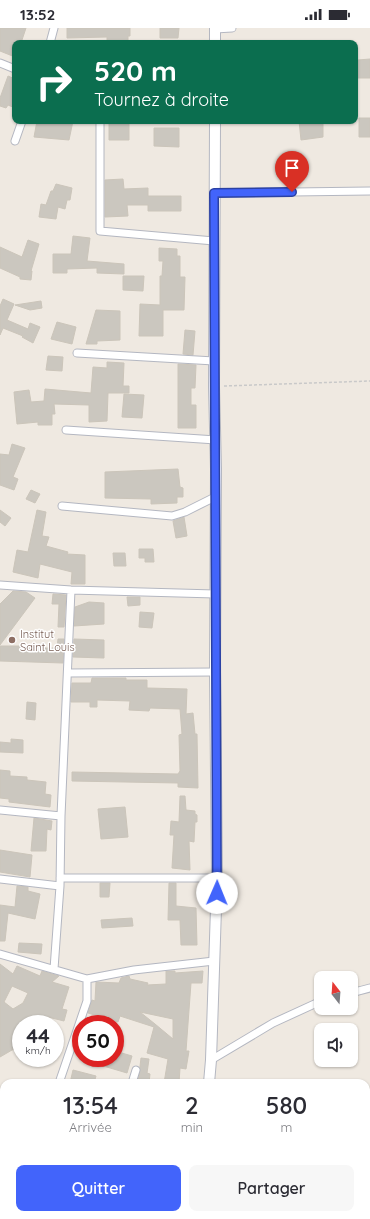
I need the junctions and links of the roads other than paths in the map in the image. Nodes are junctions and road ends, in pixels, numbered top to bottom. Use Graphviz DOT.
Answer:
graph roads {
  1 [pos="54,28"];
  2 [pos="215,28"];
  3 [pos="232,28"];
  4 [pos="51,40"];
  5 [pos="215,40"];
  6 [pos="0,63"];
  7 [pos="12,68"];
  8 [pos="21,124"];
  9 [pos="100,124"];
  10 [pos="215,124"];
  11 [pos="15,141"];
  12 [pos="370,191"];
  13 [pos="214,193"];
  14 [pos="214,241"];
  15 [pos="77,353"];
  16 [pos="214,361"];
  17 [pos="66,430"];
  18 [pos="216,440"];
  19 [pos="216,497"];
  20 [pos="62,506"];
  21 [pos="0,585"];
  22 [pos="71,590"];
  23 [pos="215,594"];
  24 [pos="215,672"];
  25 [pos="68,673"];
  26 [pos="0,810"];
  27 [pos="61,816"];
  28 [pos="217,878"];
  29 [pos="0,879"];
  30 [pos="60,882"];
  31 [pos="0,954"];
  32 [pos="214,961"];
  33 [pos="54,969"];
  34 [pos="87,979"];
  35 [pos="370,988"];
  36 [pos="358,991"];
  37 [pos="314,1003"];
  38 [pos="211,1060"];
  39 [pos="136,1070"];
  40 [pos="60,1079"];
  41 [pos="133,1079"];
  42 [pos="209,1079"];
  1 -- 4 [label="street"];
  2 -- 3 [label="street"];
  2 -- 5 [label="main road"];
  6 -- 7 [label="street"];
  8 -- 11 [label="street"];
  9 -- 14 [label="street"];
  10 -- 13 [label="main road"];
  12 -- 13 [label="street"];
  13 -- 14 [label="main road"];
  14 -- 16 [label="main road"];
  15 -- 16 [label="street"];
  16 -- 18 [label="main road"];
  17 -- 18 [label="street"];
  18 -- 19 [label="main road"];
  19 -- 20 [label="street"];
  19 -- 23 [label="main road"];
  21 -- 22 [label="street"];
  22 -- 23 [label="street"];
  22 -- 25 [label="street"];
  23 -- 24 [label="main road"];
  24 -- 25 [label="street"];
  24 -- 28 [label="main road"];
  25 -- 27 [label="street"];
  26 -- 27 [label="street"];
  27 -- 30 [label="street"];
  28 -- 30 [label="street"];
  28 -- 32 [label="main road"];
  29 -- 30 [label="street"];
  30 -- 33 [label="street"];
  31 -- 33 [label="street"];
  32 -- 34 [label="street"];
  32 -- 38 [label="main road"];
  33 -- 34 [label="street"];
  34 -- 40 [label="street"];
  35 -- 36 [label="street"];
  37 -- 38 [label="street"];
  38 -- 42 [label="main road"];
  39 -- 41 [label="street"];
}
